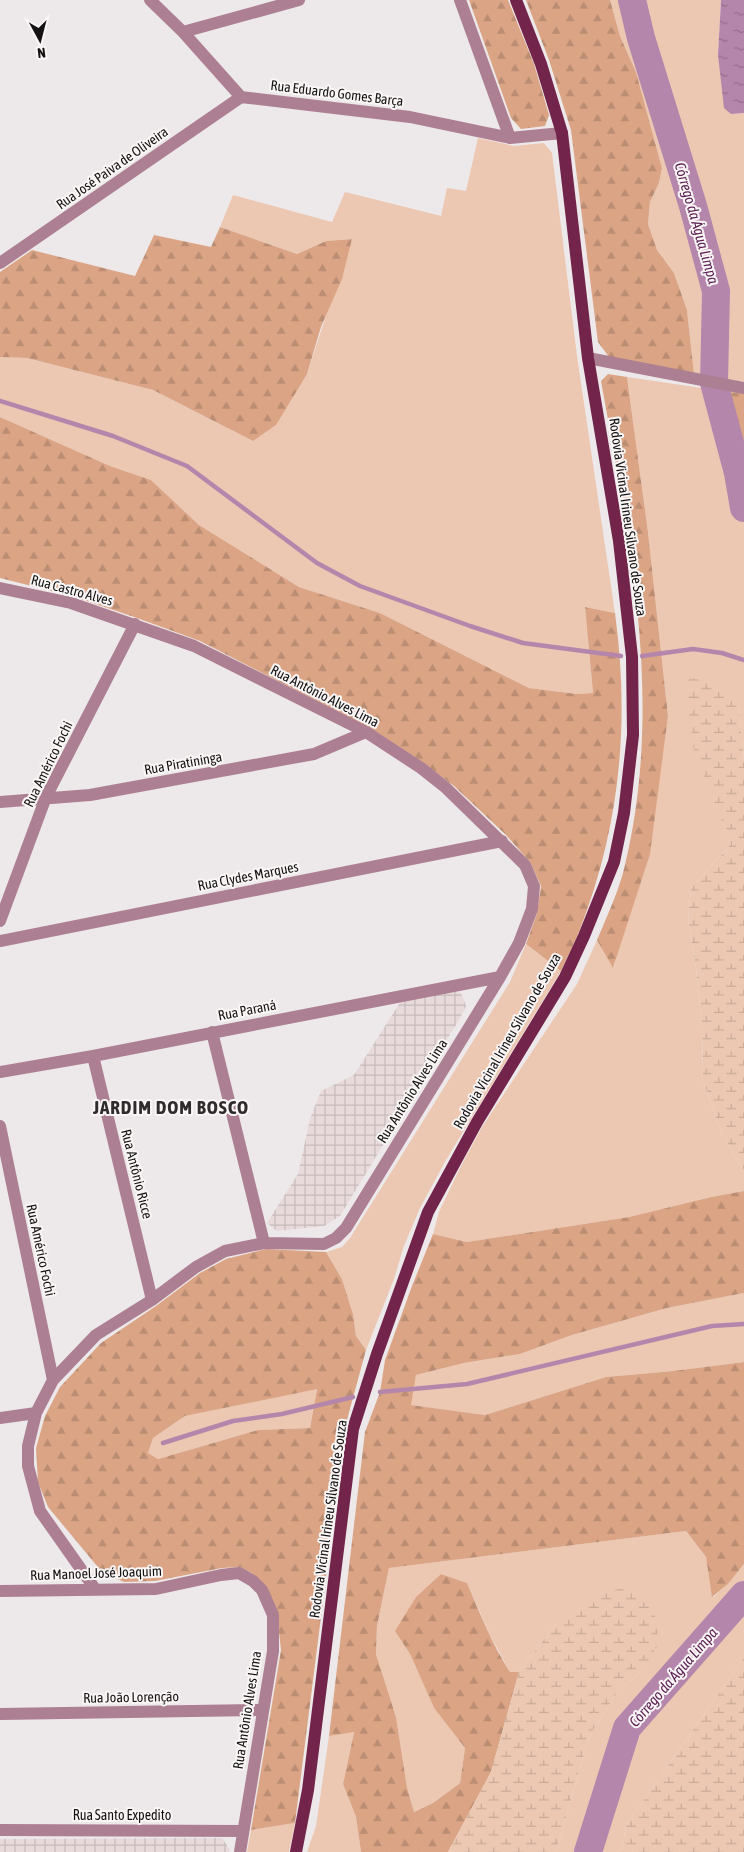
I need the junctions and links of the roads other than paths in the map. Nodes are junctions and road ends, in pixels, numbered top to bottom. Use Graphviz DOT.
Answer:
graph roads {
  1 [pos="150,0"];
  2 [pos="299,0"];
  3 [pos="460,0"];
  4 [pos="516,0"];
  5 [pos="183,32"];
  6 [pos="241,97"];
  7 [pos="562,133"];
  8 [pos="510,138"];
  9 [pos="0,264"];
  10 [pos="588,358"];
  11 [pos="744,388"];
  12 [pos="0,588"];
  13 [pos="135,624"];
  14 [pos="366,732"];
  15 [pos="46,797"];
  16 [pos="0,802"];
  17 [pos="502,841"];
  18 [pos="0,921"];
  19 [pos="0,941"];
  20 [pos="500,977"];
  21 [pos="212,1032"];
  22 [pos="93,1056"];
  23 [pos="0,1072"];
  24 [pos="0,1126"];
  25 [pos="264,1243"];
  26 [pos="152,1300"];
  27 [pos="53,1380"];
  28 [pos="36,1413"];
  29 [pos="0,1418"];
  30 [pos="221,1575"];
  31 [pos="95,1589"];
  32 [pos="0,1591"];
  33 [pos="262,1710"];
  34 [pos="0,1714"];
  35 [pos="0,1830"];
  36 [pos="243,1831"];
  37 [pos="240,1852"];
  38 [pos="296,1852"];
  1 -- 5 [label="street"];
  2 -- 5 [label="street"];
  3 -- 8 [label="street"];
  4 -- 7 [label="main road, Rodovia Vicinal Irineu Silvano de Souza"];
  5 -- 6 [label="street"];
  6 -- 8 [label="street, Rua Eduardo Gomes Barça"];
  6 -- 9 [label="street, Rua José Paiva de Oliveira"];
  7 -- 8 [label="street, Rua Eduardo Gomes Barça"];
  7 -- 10 [label="main road, Rodovia Vicinal Irineu Silvano de Souza"];
  10 -- 11 [label="street"];
  10 -- 38 [label="main road, Rodovia Vicinal Irineu Silvano de Souza"];
  12 -- 13 [label="street, Rua Castro Alves"];
  13 -- 14 [label="street, Rua Antônio Alves Lima"];
  13 -- 15 [label="street, Rua Américo Fochi"];
  14 -- 15 [label="street, Rua Piratininga"];
  14 -- 17 [label="street, Rua Antônio Alves Lima"];
  15 -- 16 [label="street, Rua Piratininga"];
  15 -- 18 [label="street, Rua Américo Fochi"];
  17 -- 19 [label="street, Rua Clydes Marques"];
  17 -- 20 [label="street, Rua Antônio Alves Lima"];
  20 -- 21 [label="street, Rua Paraná"];
  20 -- 25 [label="street, Rua Antônio Alves Lima"];
  21 -- 22 [label="street, Rua Paraná"];
  21 -- 25 [label="street"];
  22 -- 23 [label="street, Rua Paraná"];
  22 -- 26 [label="street, Rua Antônio Ricce"];
  24 -- 27 [label="street, Rua Américo Fochi"];
  25 -- 26 [label="street, Rua Antônio Alves Lima"];
  26 -- 27 [label="street, Rua Antônio Alves Lima"];
  27 -- 28 [label="street, Rua Antônio Alves Lima"];
  28 -- 29 [label="street"];
  28 -- 31 [label="street, Rua Antônio Alves Lima"];
  30 -- 31 [label="street, Rua Manoel José Joaquim"];
  30 -- 33 [label="street, Rua Antônio Alves Lima"];
  31 -- 32 [label="street, Rua Manoel José Joaquim"];
  33 -- 34 [label="street, Rua João Lorenção"];
  33 -- 36 [label="street, Rua Antônio Alves Lima"];
  35 -- 36 [label="street, Rua Santo Expedito"];
  36 -- 37 [label="street, Rua Antônio Alves Lima"];
}
